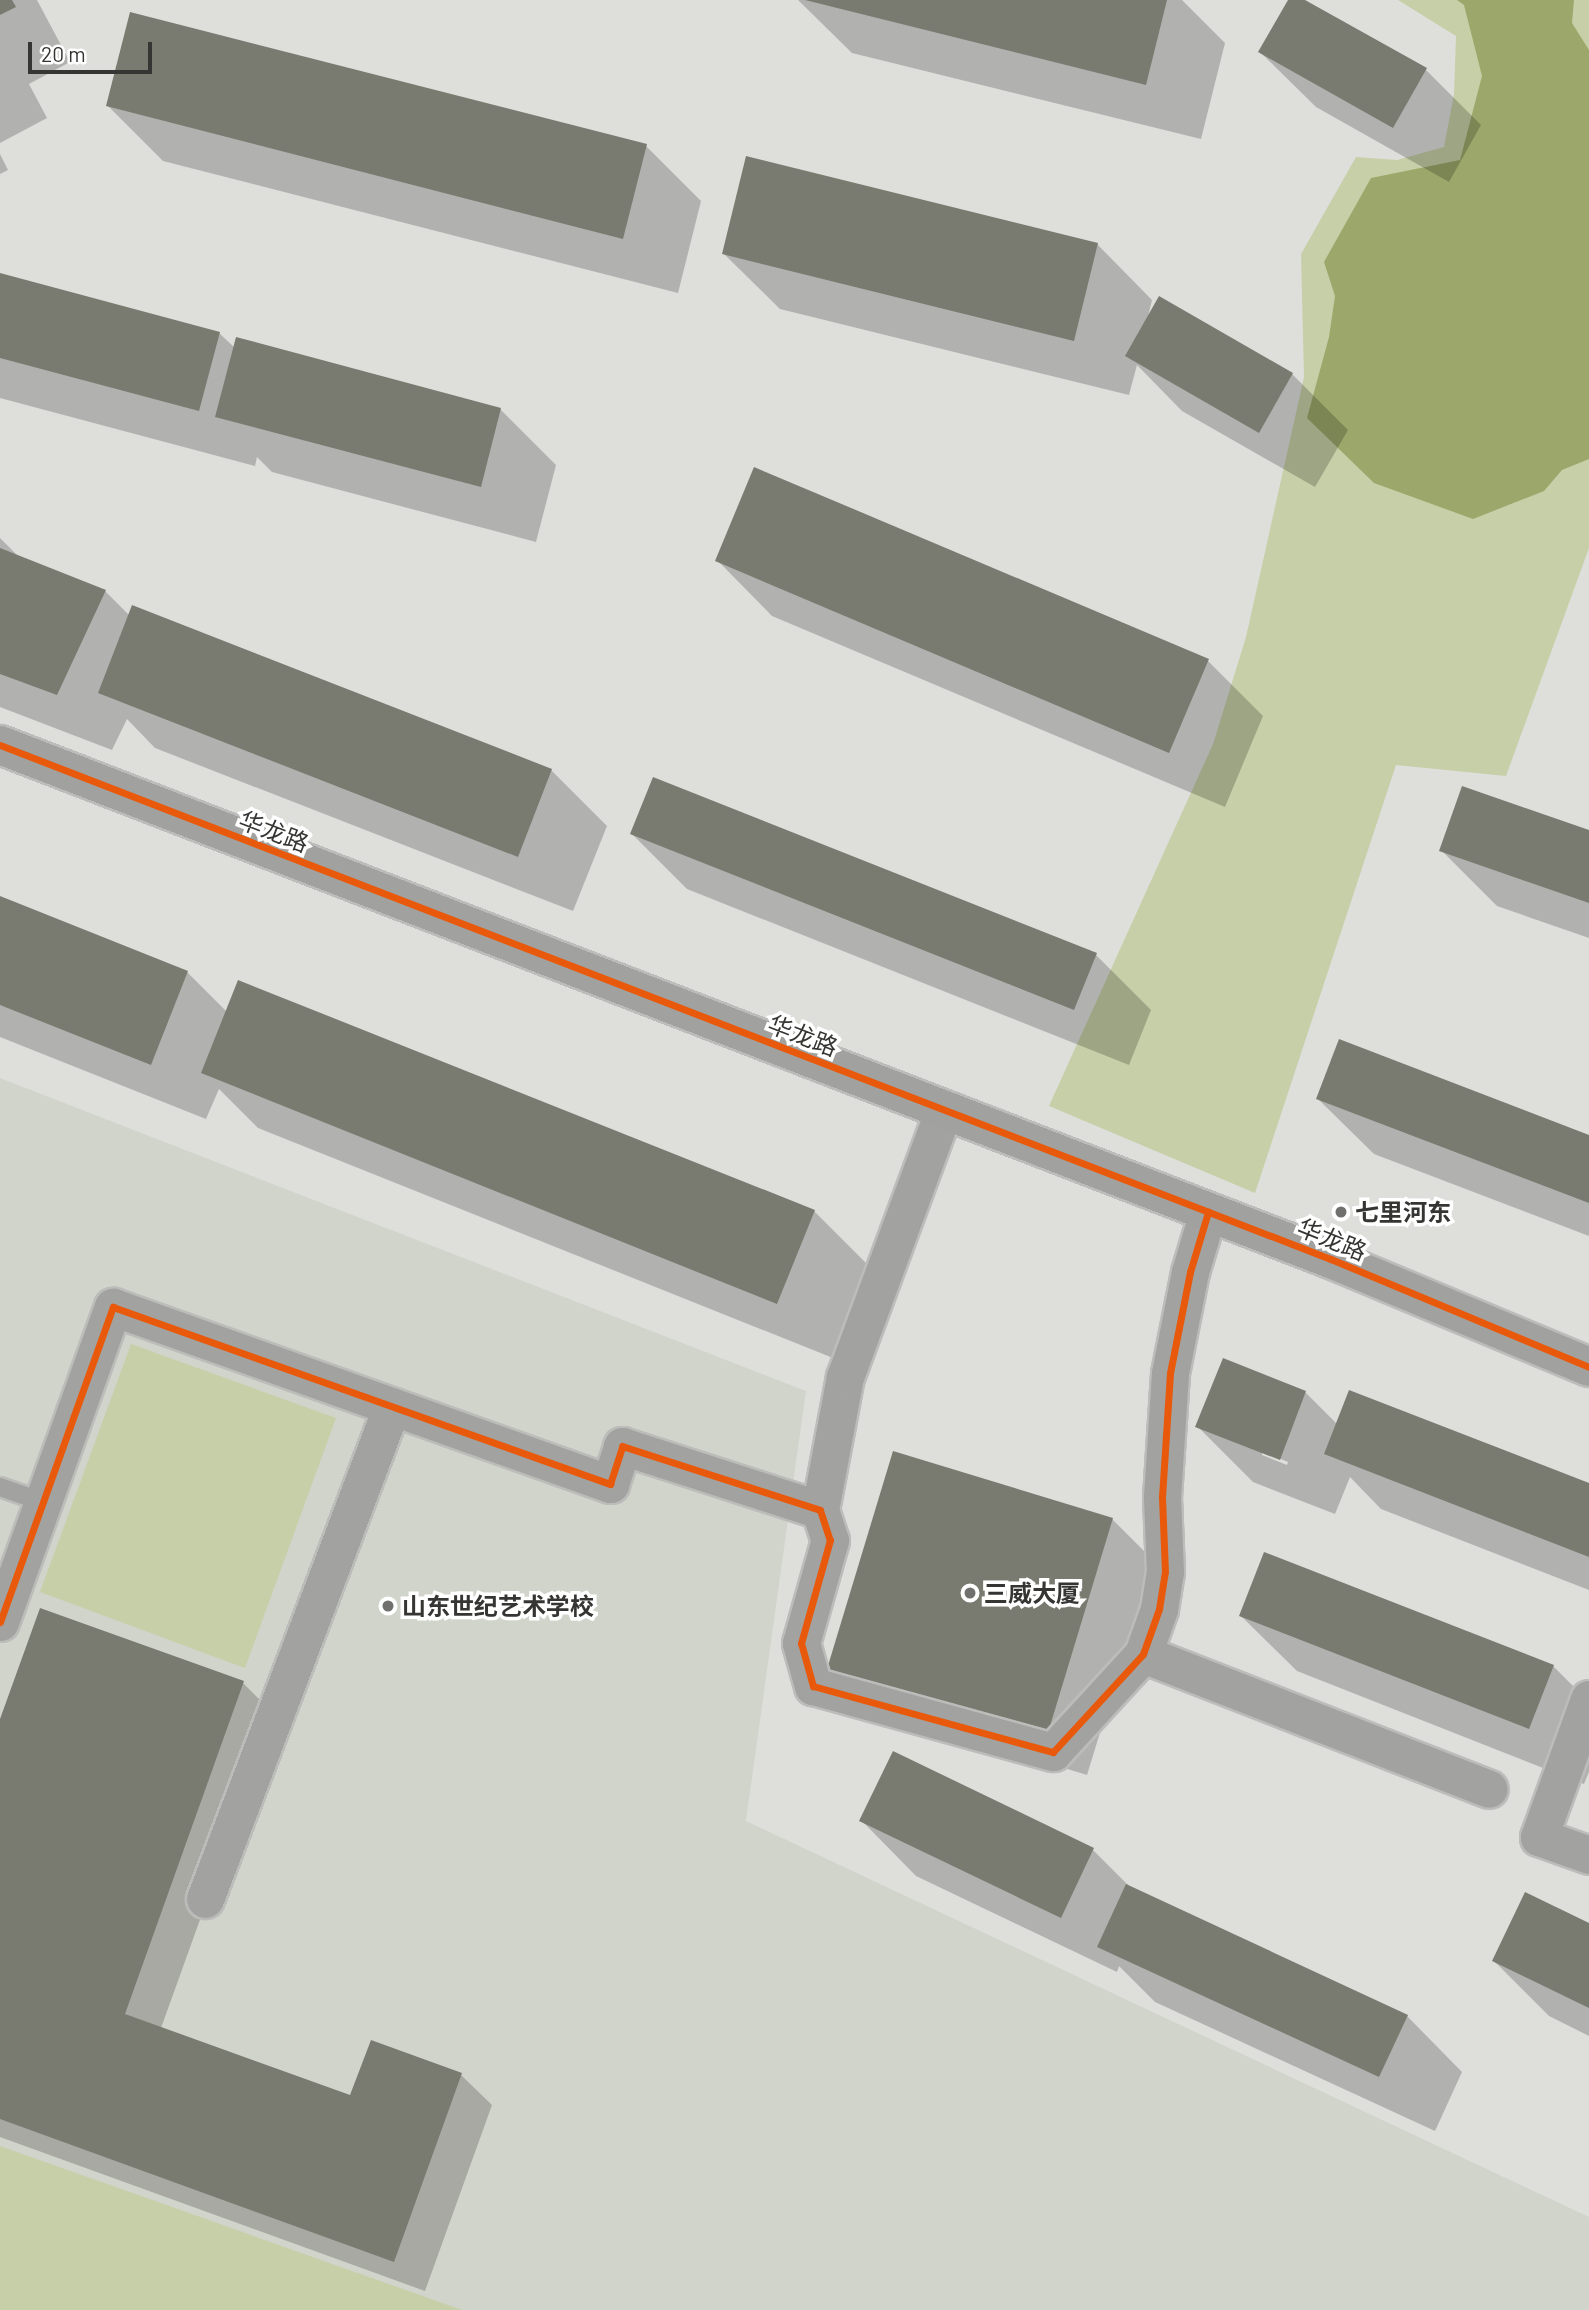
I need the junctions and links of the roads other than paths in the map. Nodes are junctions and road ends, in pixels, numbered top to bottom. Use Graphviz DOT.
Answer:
graph roads {
  1 [pos="0,745"];
  2 [pos="944,1110"];
  3 [pos="1208,1212"];
  4 [pos="1589,1367"];
  5 [pos="391,1406"];
  6 [pos="0,1487"];
  7 [pos="43,1502"];
  8 [pos="820,1510"];
  9 [pos="0,1622"];
  10 [pos="1143,1654"];
  11 [pos="1589,1699"];
  12 [pos="1489,1789"];
  13 [pos="1589,1855"];
  14 [pos="205,1899"];
  1 -- 2 [label="main road, 华龙路"];
  2 -- 3 [label="main road, 华龙路"];
  2 -- 8 [label="street"];
  3 -- 4 [label="main road, 华龙路"];
  3 -- 10 [label="street"];
  5 -- 7 [label="street"];
  5 -- 8 [label="street"];
  5 -- 14 [label="street"];
  6 -- 7 [label="lane"];
  7 -- 9 [label="street"];
  8 -- 10 [label="street"];
  10 -- 12 [label="street"];
  11 -- 13 [label="street"];
}
